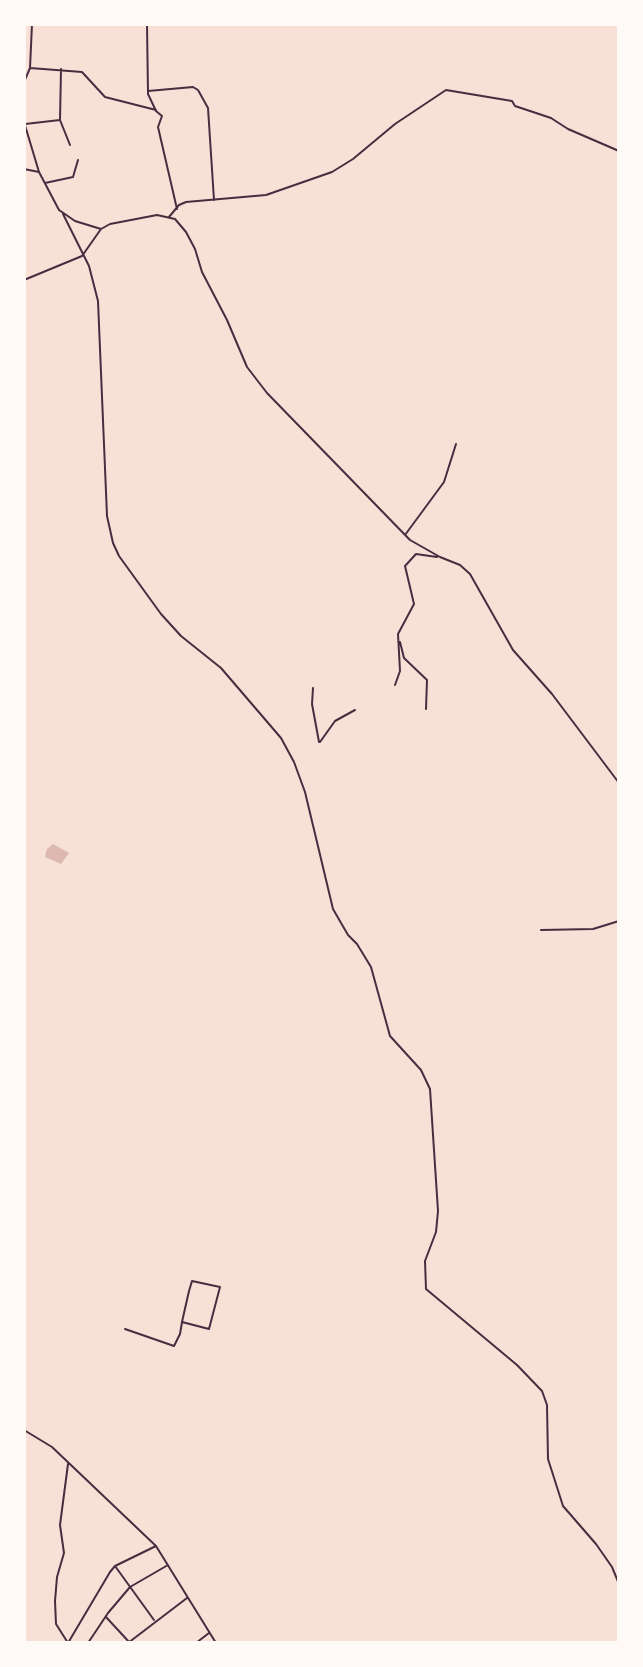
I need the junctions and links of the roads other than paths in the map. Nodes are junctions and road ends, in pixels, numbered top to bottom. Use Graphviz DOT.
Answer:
graph roads {
  1 [pos="32,24"];
  2 [pos="147,24"];
  3 [pos="30,68"];
  4 [pos="61,69"];
  5 [pos="24,82"];
  6 [pos="148,91"];
  7 [pos="156,110"];
  8 [pos="60,120"];
  9 [pos="24,123"];
  10 [pos="70,145"];
  11 [pos="619,151"];
  12 [pos="78,160"];
  13 [pos="24,169"];
  14 [pos="39,172"];
  15 [pos="45,183"];
  16 [pos="214,200"];
  17 [pos="177,210"];
  18 [pos="63,214"];
  19 [pos="169,217"];
  20 [pos="101,229"];
  21 [pos="84,255"];
  22 [pos="24,280"];
  23 [pos="456,444"];
  24 [pos="405,535"];
  25 [pos="440,557"];
  26 [pos="399,641"];
  27 [pos="396,685"];
  28 [pos="313,688"];
  29 [pos="426,709"];
  30 [pos="355,710"];
  31 [pos="619,783"];
  32 [pos="619,921"];
  33 [pos="541,930"];
  34 [pos="182,1322"];
  35 [pos="125,1329"];
  36 [pos="24,1430"];
  37 [pos="68,1464"];
  38 [pos="156,1546"];
  39 [pos="168,1565"];
  40 [pos="115,1566"];
  41 [pos="619,1584"];
  42 [pos="130,1587"];
  43 [pos="187,1598"];
  44 [pos="106,1617"];
  45 [pos="155,1620"];
  46 [pos="209,1633"];
  47 [pos="68,1643"];
  48 [pos="88,1643"];
  49 [pos="129,1643"];
  50 [pos="196,1643"];
  51 [pos="216,1643"];
  1 -- 3 [label="street"];
  2 -- 6 [label="street"];
  3 -- 4 [label="street"];
  3 -- 5 [label="street"];
  4 -- 7 [label="street"];
  4 -- 8 [label="street"];
  6 -- 7 [label="street"];
  6 -- 16 [label="street"];
  7 -- 17 [label="street"];
  8 -- 9 [label="street"];
  8 -- 10 [label="street"];
  9 -- 14 [label="street"];
  11 -- 16 [label="street"];
  12 -- 15 [label="street"];
  13 -- 14 [label="street"];
  14 -- 15 [label="street"];
  15 -- 18 [label="street"];
  16 -- 17 [label="street"];
  17 -- 19 [label="street"];
  18 -- 20 [label="street"];
  18 -- 21 [label="street"];
  19 -- 20 [label="street"];
  19 -- 24 [label="street"];
  20 -- 21 [label="street"];
  21 -- 22 [label="street"];
  21 -- 41 [label="street"];
  23 -- 24 [label="street"];
  24 -- 25 [label="street"];
  25 -- 26 [label="street"];
  25 -- 31 [label="street"];
  26 -- 27 [label="street"];
  26 -- 29 [label="street"];
  28 -- 30 [label="street"];
  32 -- 33 [label="street"];
  34 -- 34 [label="street"];
  34 -- 35 [label="street"];
  36 -- 37 [label="street"];
  37 -- 38 [label="street"];
  37 -- 47 [label="street"];
  38 -- 39 [label="street"];
  38 -- 40 [label="street"];
  39 -- 42 [label="street"];
  39 -- 43 [label="street"];
  40 -- 42 [label="street"];
  40 -- 47 [label="street"];
  42 -- 44 [label="street"];
  42 -- 45 [label="street"];
  43 -- 45 [label="street"];
  43 -- 46 [label="street"];
  44 -- 48 [label="street"];
  44 -- 49 [label="street"];
  45 -- 49 [label="street"];
  46 -- 50 [label="street"];
  46 -- 51 [label="street"];
}
